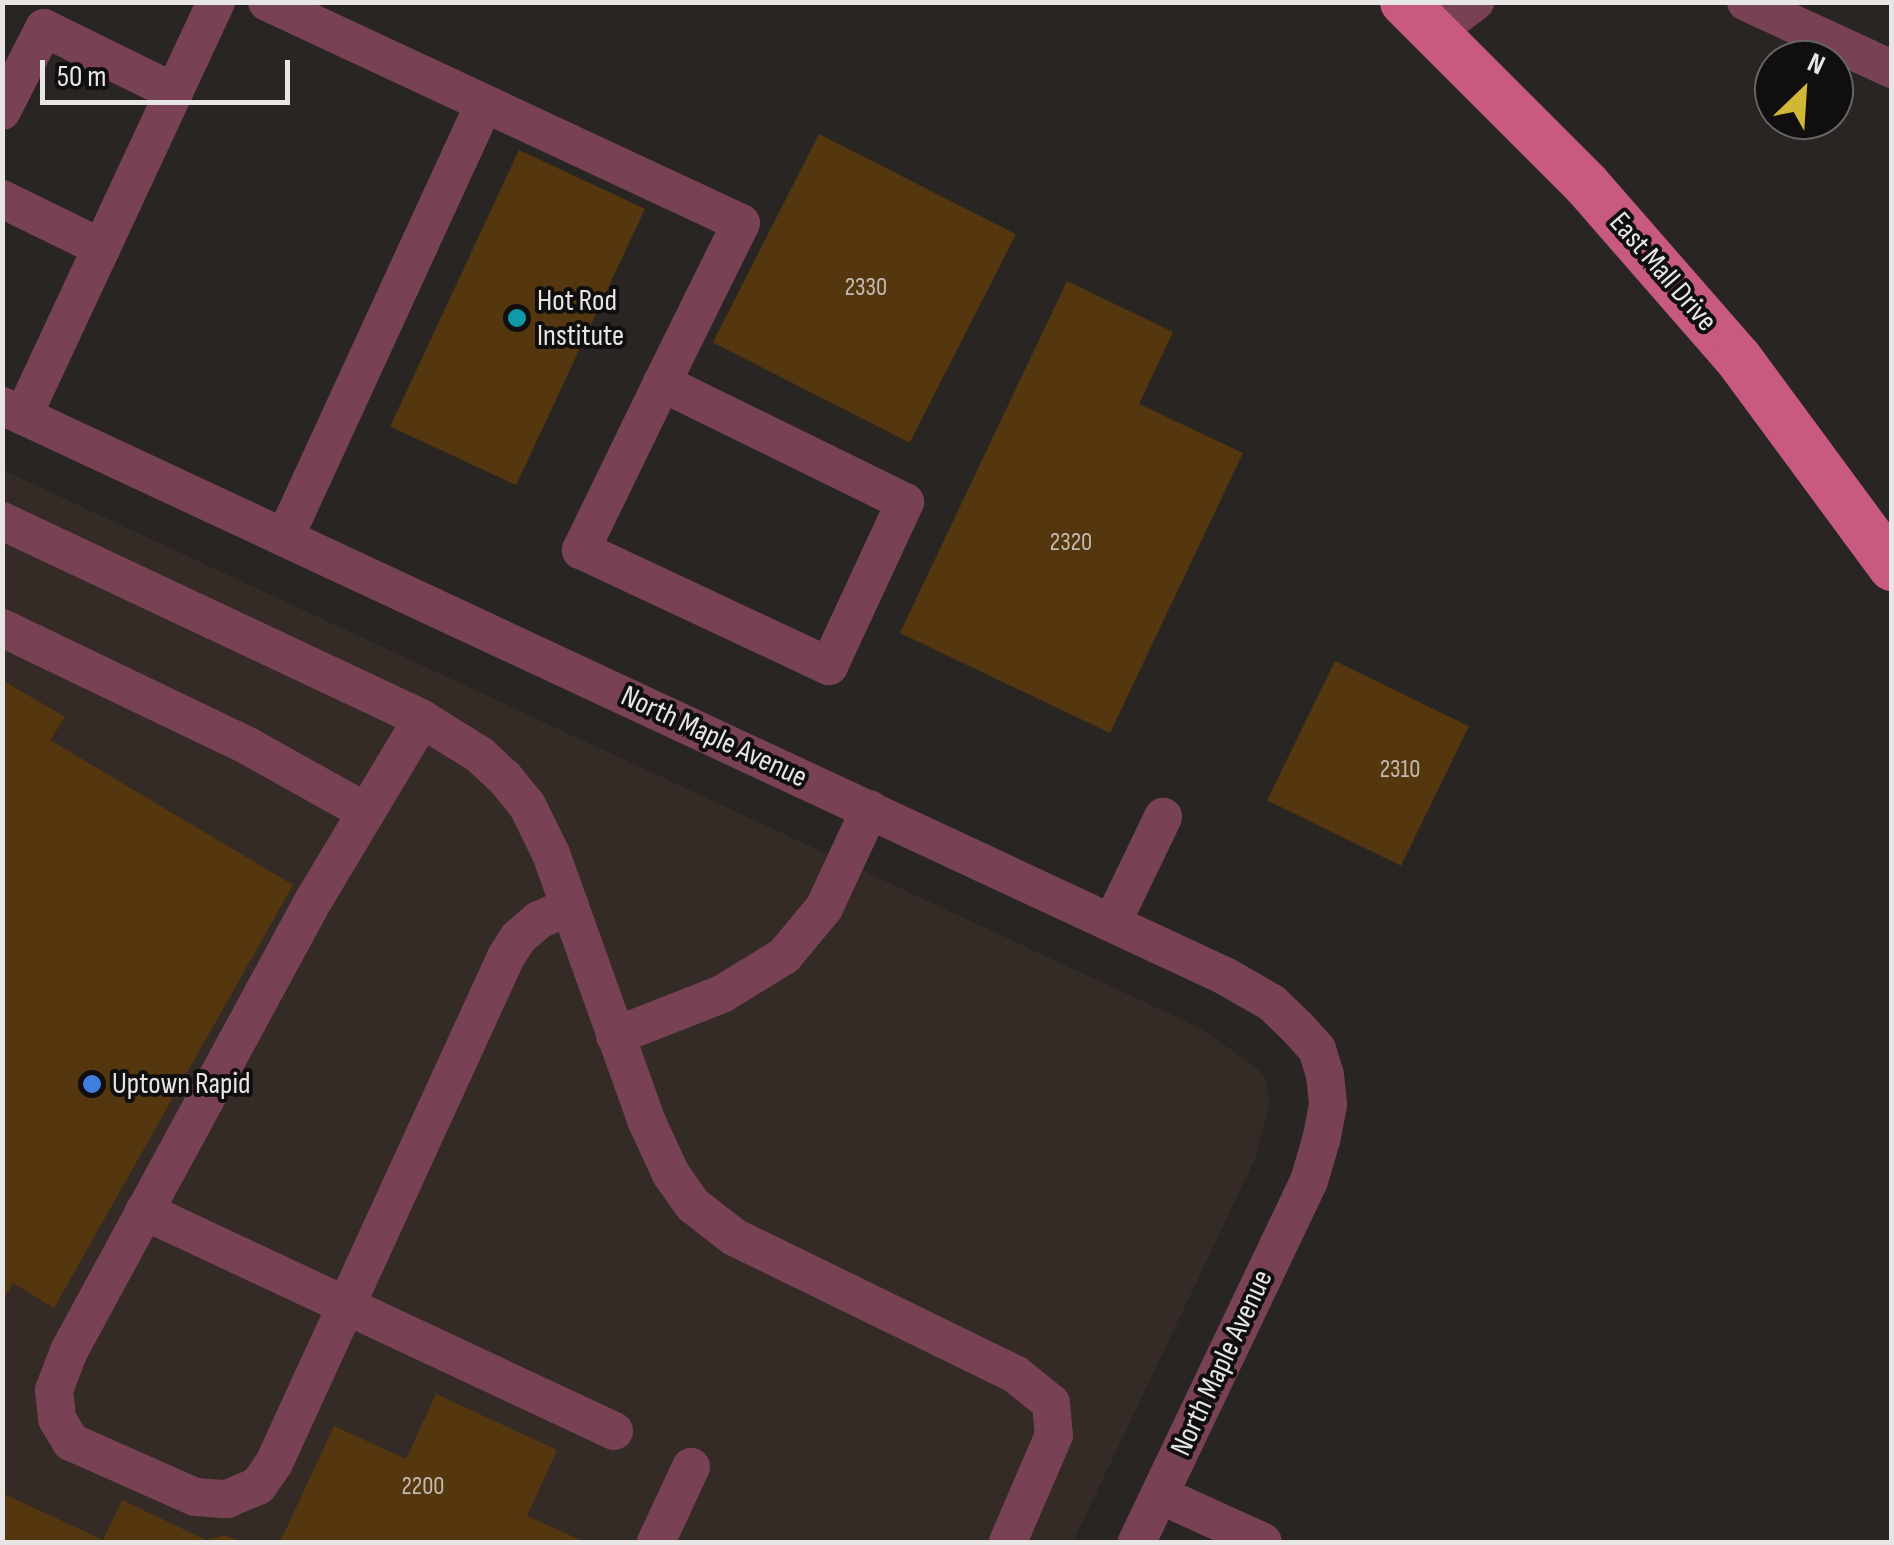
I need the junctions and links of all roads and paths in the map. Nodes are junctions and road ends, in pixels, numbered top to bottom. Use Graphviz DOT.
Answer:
graph roads {
  1 [pos="216,2"];
  2 [pos="267,2"];
  3 [pos="1474,2"];
  4 [pos="1746,2"];
  5 [pos="1420,17"];
  6 [pos="1892,69"];
  7 [pos="174,92"];
  8 [pos="484,104"];
  9 [pos="2,112"];
  10 [pos="2,199"];
  11 [pos="102,248"];
  12 [pos="662,383"];
  13 [pos="13,411"];
  14 [pos="2,521"];
  15 [pos="285,538"];
  16 [pos="1892,566"];
  17 [pos="2,628"];
  18 [pos="422,719"];
  19 [pos="870,809"];
  20 [pos="366,812"];
  21 [pos="1163,817"];
  22 [pos="570,906"];
  23 [pos="1112,923"];
  24 [pos="615,1036"];
  25 [pos="144,1211"];
  26 [pos="345,1307"];
  27 [pos="614,1431"];
  28 [pos="691,1467"];
  29 [pos="1160,1495"];
  30 [pos="656,1542"];
  31 [pos="1008,1542"];
  32 [pos="1138,1542"];
  33 [pos="1262,1542"];
  1 -- 7 [label="street, North Maple Avenue"];
  2 -- 8 [label="street"];
  3 -- 5 [label="street"];
  4 -- 6 [label="street"];
  5 -- 16 [label="main road, East Mall Drive"];
  7 -- 9 [label="street"];
  7 -- 11 [label="street, North Maple Avenue"];
  8 -- 12 [label="street"];
  8 -- 15 [label="street"];
  10 -- 11 [label="street"];
  11 -- 13 [label="street, North Maple Avenue"];
  12 -- 12 [label="street"];
  13 -- 15 [label="street, North Maple Avenue"];
  14 -- 18 [label="street"];
  15 -- 19 [label="street, North Maple Avenue"];
  17 -- 20 [label="street"];
  18 -- 20 [label="street"];
  18 -- 22 [label="street"];
  19 -- 23 [label="street, North Maple Avenue"];
  19 -- 24 [label="street"];
  20 -- 25 [label="street"];
  21 -- 23 [label="street"];
  22 -- 24 [label="street"];
  22 -- 26 [label="street"];
  23 -- 29 [label="street, North Maple Avenue"];
  24 -- 31 [label="street"];
  25 -- 26 [label="street"];
  25 -- 26 [label="street"];
  26 -- 27 [label="street"];
  28 -- 30 [label="street"];
  29 -- 32 [label="street, North Maple Avenue"];
  29 -- 33 [label="street"];
}
